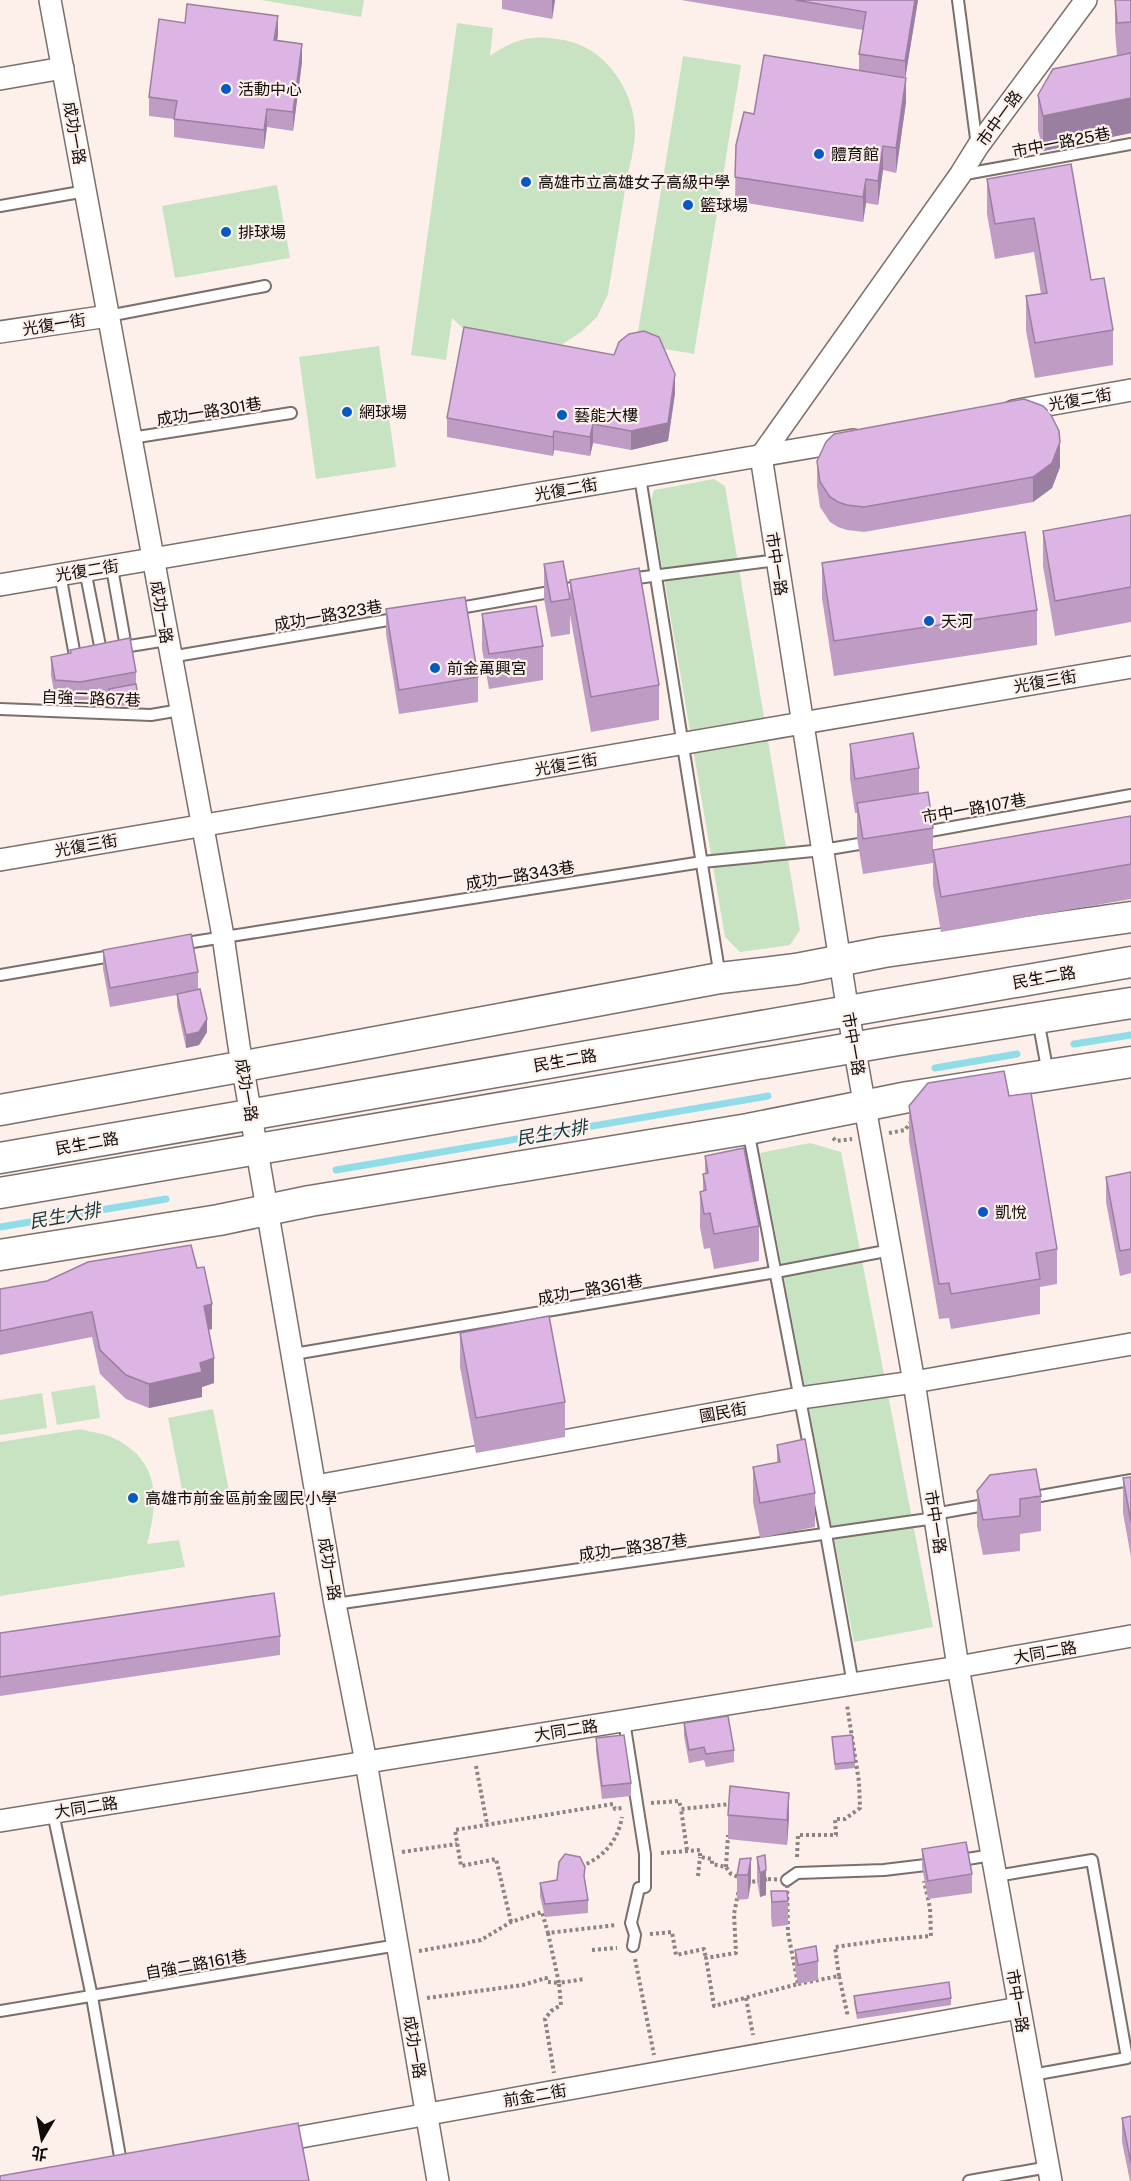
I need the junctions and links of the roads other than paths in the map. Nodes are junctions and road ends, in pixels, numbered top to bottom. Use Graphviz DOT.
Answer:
graph roads {
  1 [pos="51,0"];
  2 [pos="958,0"];
  3 [pos="1086,0"];
  4 [pos="63,68"];
  5 [pos="0,79"];
  6 [pos="1131,144"];
  7 [pos="978,147"];
  8 [pos="960,176"];
  9 [pos="86,191"];
  10 [pos="0,206"];
  11 [pos="265,286"];
  12 [pos="108,316"];
  13 [pos="0,332"];
  14 [pos="1131,390"];
  15 [pos="291,413"];
  16 [pos="992,415"];
  17 [pos="877,436"];
  18 [pos="131,438"];
  19 [pos="761,456"];
  20 [pos="640,477"];
  21 [pos="153,559"];
  22 [pos="777,561"];
  23 [pos="115,570"];
  24 [pos="655,574"];
  25 [pos="61,579"];
  26 [pos="87,580"];
  27 [pos="621,580"];
  28 [pos="598,584"];
  29 [pos="0,585"];
  30 [pos="447,610"];
  31 [pos="413,616"];
  32 [pos="126,647"];
  33 [pos="168,648"];
  34 [pos="101,651"];
  35 [pos="1131,667"];
  36 [pos="0,710"];
  37 [pos="180,710"];
  38 [pos="802,723"];
  39 [pos="683,744"];
  40 [pos="1131,795"];
  41 [pos="201,826"];
  42 [pos="903,836"];
  43 [pos="880,840"];
  44 [pos="823,850"];
  45 [pos="0,860"];
  46 [pos="702,862"];
  47 [pos="1131,917"];
  48 [pos="223,936"];
  49 [pos="164,946"];
  50 [pos="129,953"];
  51 [pos="840,960"];
  52 [pos="1131,962"];
  53 [pos="0,975"];
  54 [pos="720,978"];
  55 [pos="1131,1003"];
  56 [pos="848,1012"];
  57 [pos="1038,1018"];
  58 [pos="855,1048"];
  59 [pos="1131,1062"];
  60 [pos="243,1065"];
  61 [pos="1048,1074"];
  62 [pos="865,1105"];
  63 [pos="0,1110"];
  64 [pos="251,1113"];
  65 [pos="748,1129"];
  66 [pos="257,1150"];
  67 [pos="0,1158"];
  68 [pos="0,1193"];
  69 [pos="267,1209"];
  70 [pos="891,1250"];
  71 [pos="0,1255"];
  72 [pos="776,1272"];
  73 [pos="1131,1344"];
  74 [pos="294,1354"];
  75 [pos="914,1382"];
  76 [pos="800,1398"];
  77 [pos="1131,1480"];
  78 [pos="316,1486"];
  79 [pos="1015,1500"];
  80 [pos="1003,1502"];
  81 [pos="934,1516"];
  82 [pos="826,1534"];
  83 [pos="335,1604"];
  84 [pos="1131,1636"];
  85 [pos="958,1667"];
  86 [pos="848,1684"];
  87 [pos="624,1721"];
  88 [pos="366,1762"];
  89 [pos="53,1813"];
  90 [pos="0,1821"];
  91 [pos="992,1856"];
  92 [pos="996,1876"];
  93 [pos="787,1881"];
  94 [pos="633,1946"];
  95 [pos="398,1950"];
  96 [pos="92,1997"];
  97 [pos="1019,2008"];
  98 [pos="0,2011"];
  99 [pos="1032,2075"];
  100 [pos="427,2115"];
  101 [pos="251,2146"];
  102 [pos="146,2164"];
  103 [pos="112,2170"];
  104 [pos="1050,2174"];
  105 [pos="438,2181"];
  106 [pos="969,2181"];
  1 -- 4 [label="street, 成功一路"];
  2 -- 7 [label="lane"];
  3 -- 7 [label="street, 市中一路"];
  4 -- 5 [label="street"];
  4 -- 9 [label="street, 成功一路"];
  6 -- 8 [label="lane, 市中一路25巷"];
  7 -- 8 [label="street, 市中一路"];
  8 -- 19 [label="street, 市中一路"];
  9 -- 10 [label="lane"];
  9 -- 12 [label="street, 成功一路"];
  11 -- 12 [label="lane"];
  12 -- 13 [label="street, 光復一街"];
  12 -- 18 [label="street, 成功一路"];
  14 -- 16 [label="street, 光復二街"];
  15 -- 18 [label="lane, 成功一路301巷"];
  17 -- 19 [label="street, 光復二街"];
  18 -- 21 [label="street, 成功一路"];
  19 -- 20 [label="street, 光復二街"];
  19 -- 22 [label="street, 市中一路"];
  20 -- 21 [label="street, 光復二街"];
  20 -- 24 [label="lane"];
  21 -- 23 [label="street, 光復二街"];
  21 -- 33 [label="street, 成功一路"];
  22 -- 24 [label="lane"];
  22 -- 38 [label="street, 市中一路"];
  23 -- 25 [label="street, 光復二街"];
  23 -- 26 [label="lane"];
  23 -- 32 [label="lane"];
  24 -- 27 [label="lane"];
  24 -- 39 [label="lane"];
  25 -- 26 [label="lane"];
  25 -- 29 [label="street, 光復二街"];
  25 -- 34 [label="lane, 成功一路323巷"];
  26 -- 34 [label="lane"];
  28 -- 30 [label="lane"];
  31 -- 33 [label="lane, 成功一路323巷"];
  32 -- 33 [label="lane, 成功一路323巷"];
  32 -- 34 [label="lane, 成功一路323巷"];
  33 -- 37 [label="street, 成功一路"];
  35 -- 38 [label="street, 光復三街"];
  36 -- 37 [label="lane, 自強二路67巷"];
  37 -- 41 [label="street, 成功一路"];
  38 -- 39 [label="street, 光復三街"];
  38 -- 44 [label="street, 市中一路"];
  39 -- 41 [label="street, 光復三街"];
  39 -- 46 [label="lane"];
  40 -- 42 [label="lane, 市中一路107巷"];
  41 -- 45 [label="street, 光復三街"];
  41 -- 48 [label="street, 成功一路"];
  43 -- 44 [label="lane"];
  44 -- 46 [label="lane, 成功一路343巷"];
  44 -- 51 [label="street, 市中一路"];
  46 -- 48 [label="lane, 成功一路343巷"];
  46 -- 54 [label="lane"];
  47 -- 51 [label="main road"];
  48 -- 49 [label="lane, 成功一路343巷"];
  48 -- 60 [label="street, 成功一路"];
  50 -- 53 [label="lane"];
  51 -- 54 [label="main road"];
  51 -- 56 [label="street, 市中一路"];
  52 -- 56 [label="main road, 民生二路"];
  54 -- 60 [label="main road"];
  55 -- 57 [label="main road"];
  56 -- 58 [label="street, 市中一路"];
  56 -- 64 [label="main road, 民生二路"];
  57 -- 58 [label="main road"];
  57 -- 61 [label="lane"];
  58 -- 62 [label="street, 市中一路"];
  58 -- 66 [label="main road"];
  59 -- 61 [label="main road"];
  60 -- 63 [label="main road"];
  60 -- 64 [label="street, 成功一路"];
  61 -- 62 [label="main road"];
  62 -- 65 [label="main road"];
  62 -- 70 [label="street, 市中一路"];
  64 -- 66 [label="street, 成功一路"];
  64 -- 67 [label="main road, 民生二路"];
  65 -- 69 [label="main road"];
  65 -- 72 [label="lane"];
  66 -- 68 [label="main road"];
  66 -- 69 [label="street, 成功一路"];
  69 -- 71 [label="main road"];
  69 -- 74 [label="street, 成功一路"];
  70 -- 72 [label="lane, 成功一路361巷"];
  70 -- 75 [label="street, 市中一路"];
  72 -- 74 [label="lane, 成功一路361巷"];
  72 -- 76 [label="lane"];
  73 -- 75 [label="street, 國民街"];
  74 -- 78 [label="street, 成功一路"];
  75 -- 76 [label="street, 國民街"];
  75 -- 81 [label="street, 市中一路"];
  76 -- 78 [label="street, 國民街"];
  76 -- 82 [label="lane"];
  77 -- 79 [label="lane"];
  78 -- 83 [label="street, 成功一路"];
  80 -- 81 [label="lane, 成功一路387巷"];
  81 -- 82 [label="lane, 成功一路387巷"];
  81 -- 85 [label="street, 市中一路"];
  82 -- 83 [label="lane, 成功一路387巷"];
  82 -- 86 [label="lane"];
  83 -- 88 [label="street, 成功一路"];
  84 -- 85 [label="street, 大同二路"];
  85 -- 86 [label="street, 大同二路"];
  85 -- 91 [label="street, 市中一路"];
  86 -- 87 [label="street, 大同二路"];
  87 -- 88 [label="street, 大同二路"];
  87 -- 94 [label="lane"];
  88 -- 89 [label="street, 大同二路"];
  88 -- 95 [label="street, 成功一路"];
  89 -- 90 [label="street, 大同二路"];
  89 -- 96 [label="lane"];
  91 -- 92 [label="street, 市中一路"];
  91 -- 93 [label="lane"];
  92 -- 97 [label="street, 市中一路"];
  92 -- 99 [label="lane"];
  95 -- 96 [label="lane, 自強二路161巷"];
  95 -- 100 [label="street, 成功一路"];
  96 -- 98 [label="lane, 自強二路161巷"];
  96 -- 103 [label="lane"];
  97 -- 99 [label="street, 市中一路"];
  97 -- 100 [label="street, 前金二街"];
  99 -- 104 [label="street, 市中一路"];
  100 -- 101 [label="street, 前金二街"];
  100 -- 105 [label="street, 成功一路"];
  102 -- 103 [label="street"];
  104 -- 106 [label="lane"];
}
